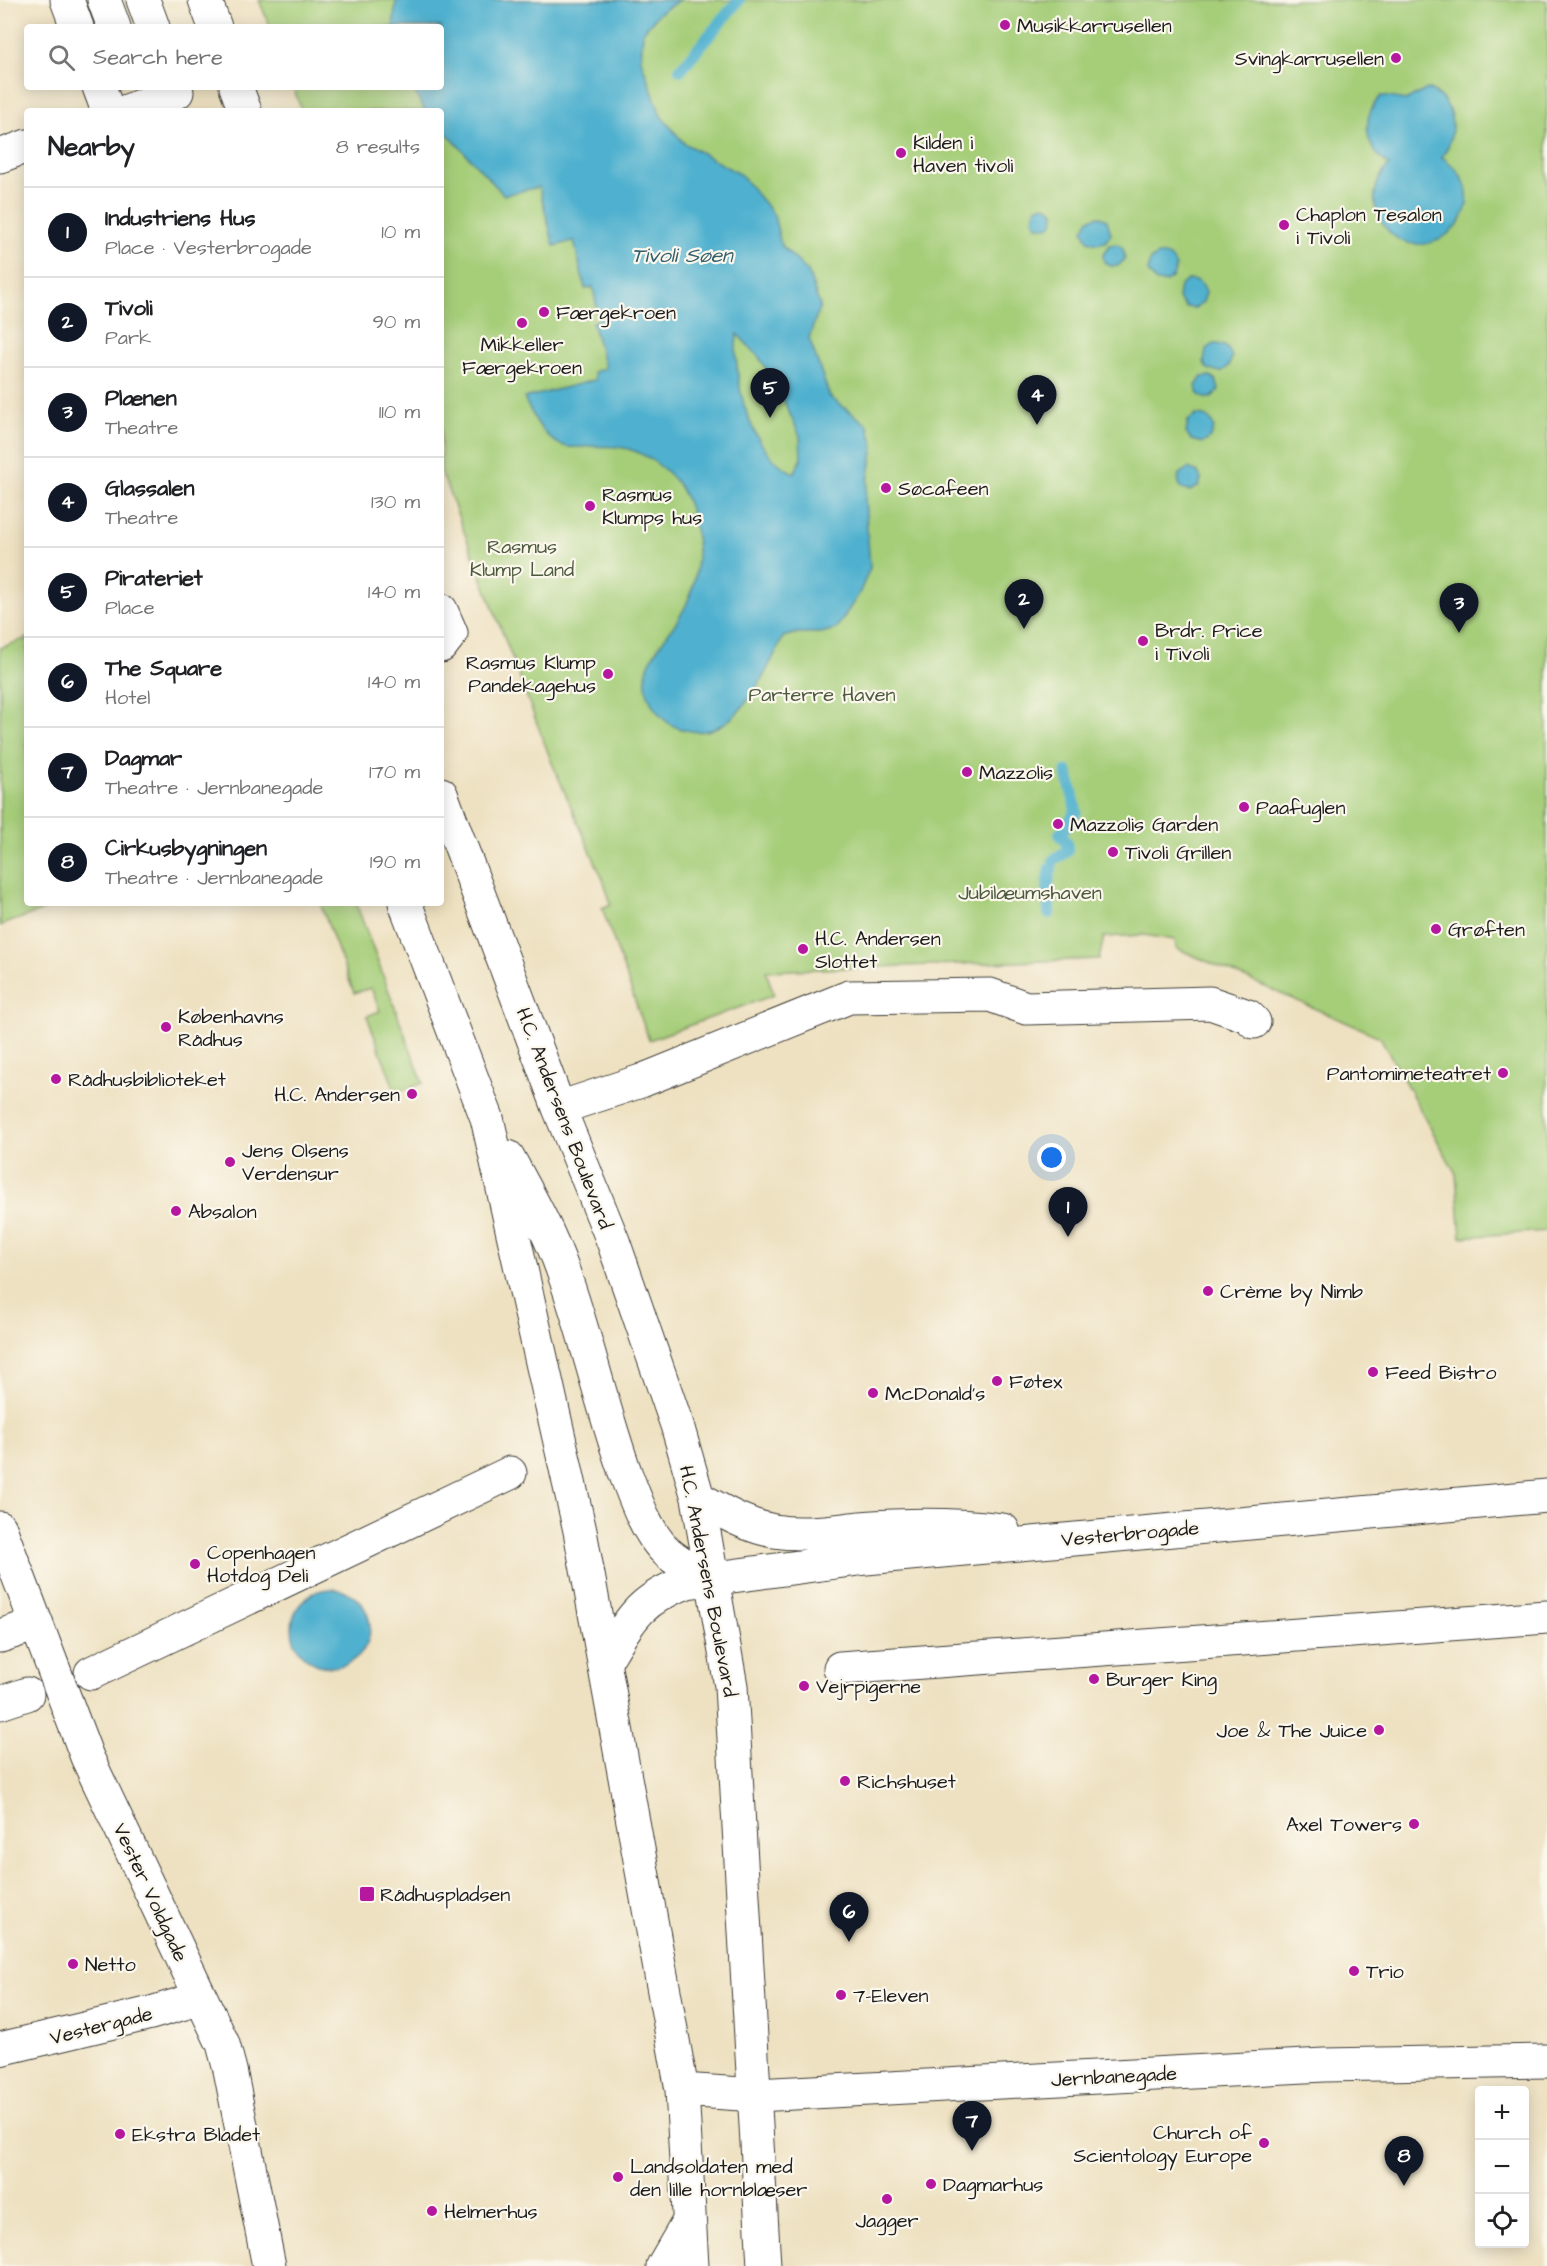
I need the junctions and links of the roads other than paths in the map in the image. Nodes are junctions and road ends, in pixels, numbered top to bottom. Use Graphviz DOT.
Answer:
graph roads {
  1 [pos="67,0"];
  2 [pos="104,0"];
  3 [pos="143,0"];
  4 [pos="205,0"];
  5 [pos="76,24"];
  6 [pos="113,24"];
  7 [pos="152,24"];
  8 [pos="214,24"];
  9 [pos="100,90"];
  10 [pos="237,90"];
  11 [pos="179,96"];
  12 [pos="138,103"];
  13 [pos="107,108"];
  14 [pos="244,108"];
  15 [pos="24,147"];
  16 [pos="0,156"];
  17 [pos="444,617"];
  18 [pos="444,642"];
  19 [pos="444,802"];
  20 [pos="406,906"];
  21 [pos="1254,1023"];
  22 [pos="559,1108"];
  23 [pos="487,1118"];
  24 [pos="510,1473"];
  25 [pos="1547,1496"];
  26 [pos="698,1498"];
  27 [pos="0,1528"];
  28 [pos="1065,1539"];
  29 [pos="713,1578"];
  30 [pos="1547,1617"];
  31 [pos="37,1624"];
  32 [pos="0,1636"];
  33 [pos="604,1663"];
  34 [pos="840,1668"];
  35 [pos="91,1673"];
  36 [pos="201,1998"];
  37 [pos="0,2049"];
  38 [pos="1547,2061"];
  39 [pos="682,2090"];
  40 [pos="756,2095"];
  41 [pos="689,2221"];
  42 [pos="269,2266"];
  43 [pos="663,2266"];
  44 [pos="692,2266"];
  45 [pos="764,2266"];
  1 -- 5 [label="street"];
  2 -- 6 [label="street"];
  3 -- 7 [label="street"];
  4 -- 8 [label="street"];
  9 -- 13 [label="street"];
  10 -- 14 [label="street"];
  11 -- 12 [label="street"];
  15 -- 16 [label="street"];
  17 -- 18 [label="street"];
  19 -- 22 [label="street, H.C. Andersens Boulevard"];
  20 -- 23 [label="street"];
  21 -- 22 [label="street"];
  22 -- 26 [label="street, H.C. Andersens Boulevard"];
  23 -- 29 [label="street"];
  23 -- 33 [label="street"];
  24 -- 35 [label="street"];
  25 -- 28 [label="street, Vesterbrogade"];
  26 -- 28 [label="street"];
  26 -- 29 [label="street, H.C. Andersens Boulevard"];
  27 -- 31 [label="street, Vester Voldgade"];
  28 -- 29 [label="street, Vesterbrogade"];
  29 -- 33 [label="street, Vesterbrogade"];
  29 -- 40 [label="street, H.C. Andersens Boulevard"];
  30 -- 34 [label="street"];
  31 -- 32 [label="street"];
  31 -- 36 [label="street, Vester Voldgade"];
  33 -- 39 [label="street"];
  36 -- 37 [label="street, Vestergade"];
  36 -- 42 [label="street, Vester Voldgade"];
  38 -- 40 [label="street, Jernbanegade"];
  39 -- 40 [label="street, Jernbanegade"];
  39 -- 41 [label="street"];
  40 -- 45 [label="street, H.C. Andersens Boulevard"];
  41 -- 43 [label="street"];
  41 -- 44 [label="street"];
}
